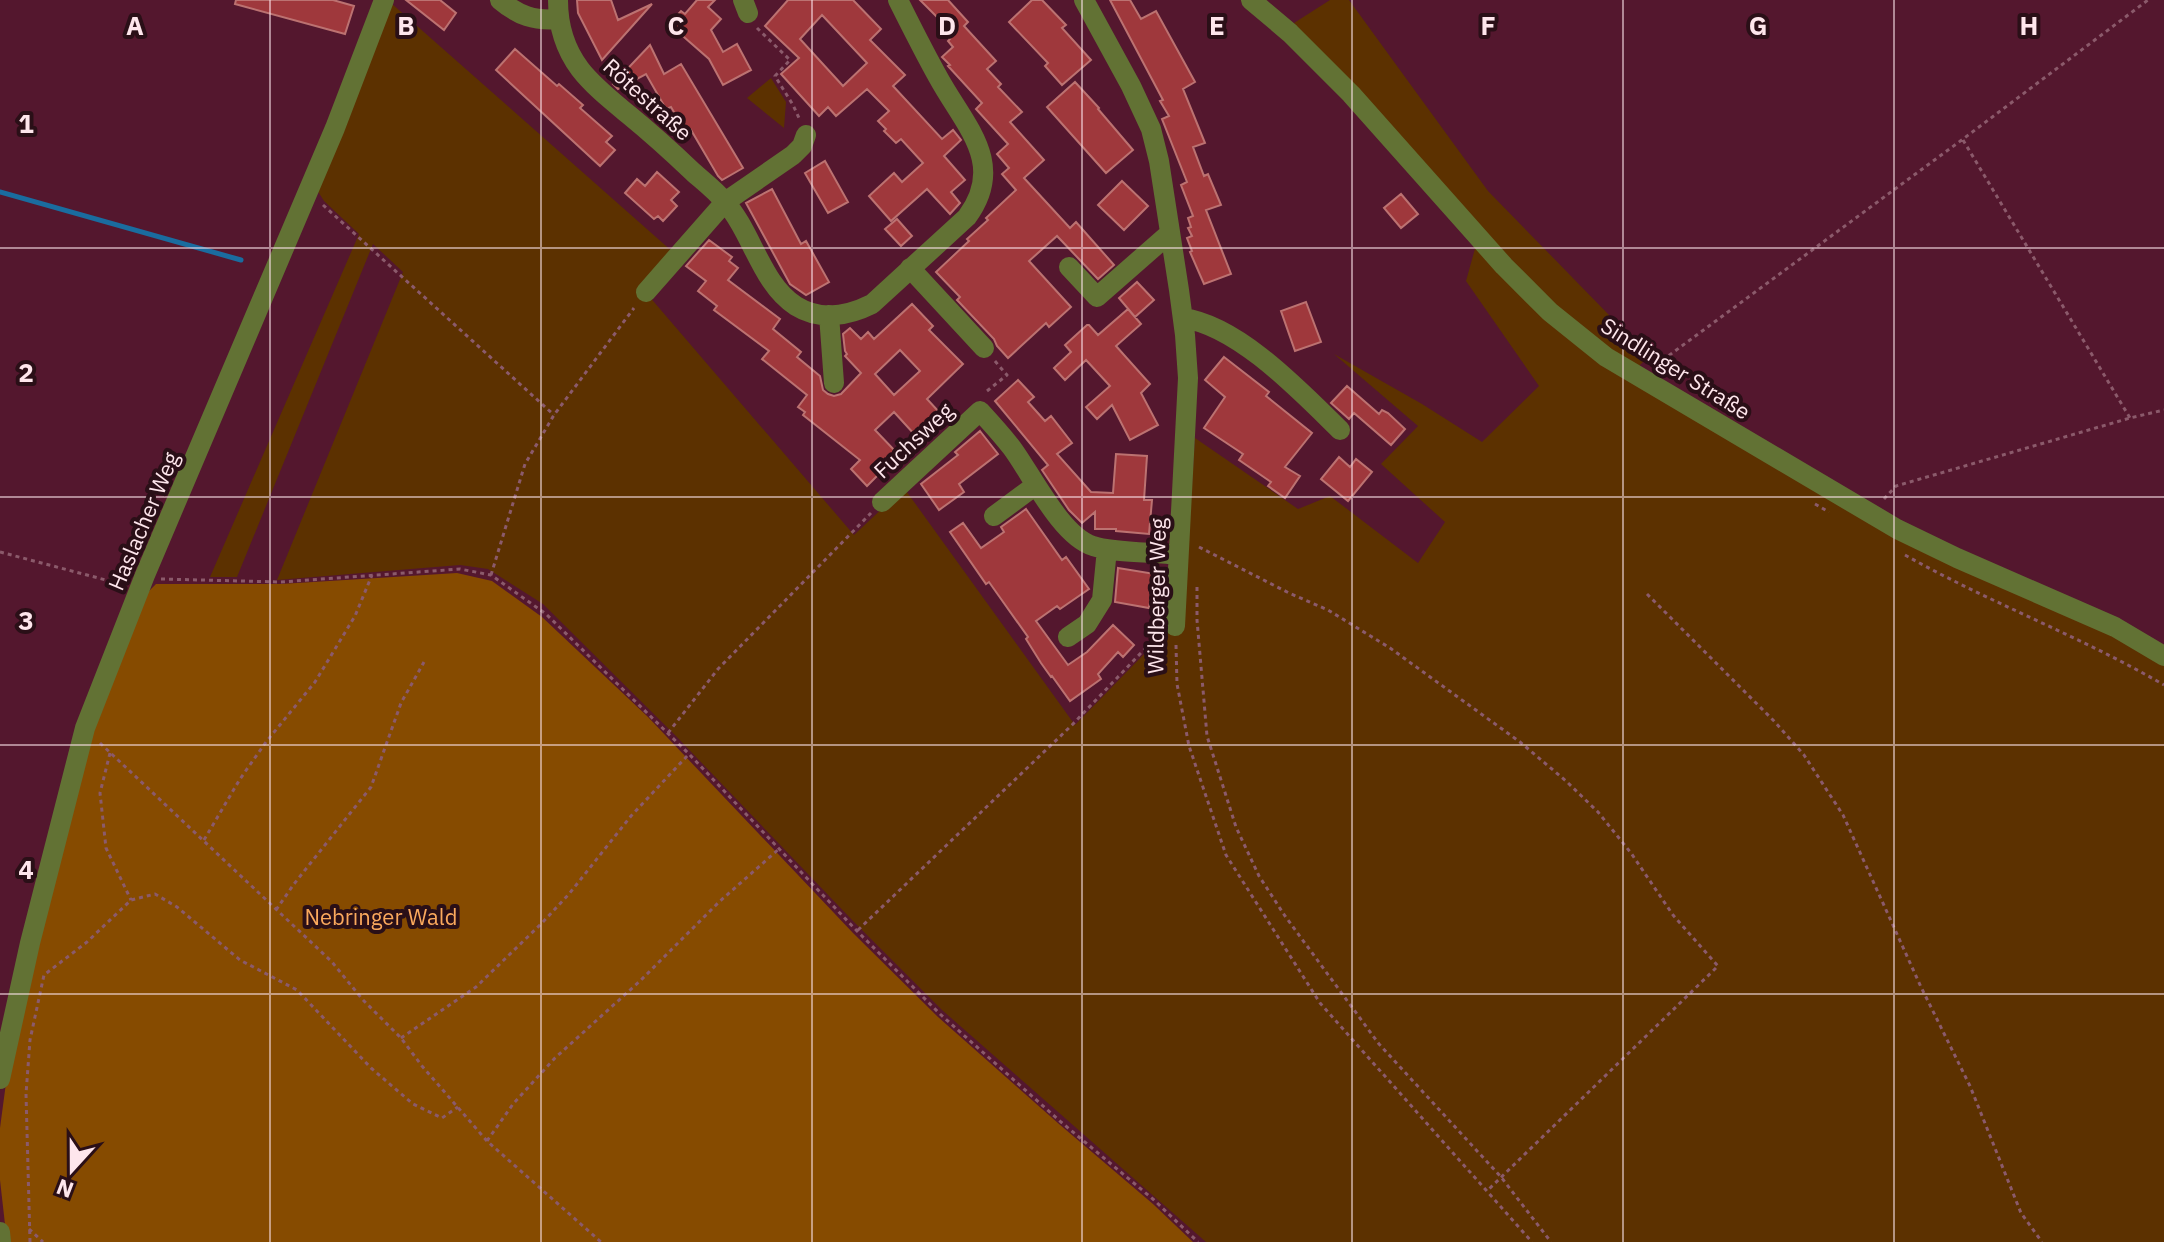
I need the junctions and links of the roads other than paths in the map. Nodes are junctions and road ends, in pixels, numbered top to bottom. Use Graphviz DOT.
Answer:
graph roads {
  1 [pos="384,0"];
  2 [pos="500,0"];
  3 [pos="898,0"];
  4 [pos="1084,0"];
  5 [pos="1251,0"];
  6 [pos="558,9"];
  7 [pos="806,135"];
  8 [pos="725,202"];
  9 [pos="1170,233"];
  10 [pos="1069,267"];
  11 [pos="910,268"];
  12 [pos="646,292"];
  13 [pos="829,315"];
  14 [pos="1183,318"];
  15 [pos="984,348"];
  16 [pos="834,383"];
  17 [pos="1340,430"];
  18 [pos="1036,485"];
  19 [pos="882,502"];
  20 [pos="994,516"];
  21 [pos="1179,548"];
  22 [pos="1107,549"];
  23 [pos="1175,626"];
  24 [pos="1068,637"];
  25 [pos="2164,656"];
  26 [pos="0,1079"];
  27 [pos="0,1232"];
  28 [pos="1,1242"];
  1 -- 26 [label="street, Haslacher Weg"];
  2 -- 6 [label="street, Rötestraße"];
  3 -- 11 [label="street"];
  4 -- 9 [label="street, Wildberger Weg"];
  5 -- 25 [label="street, Sindlinger Straße"];
  6 -- 8 [label="street, Rötestraße"];
  7 -- 8 [label="street"];
  8 -- 12 [label="street"];
  8 -- 13 [label="street, Rötestraße"];
  9 -- 10 [label="street"];
  9 -- 14 [label="street, Wildberger Weg"];
  11 -- 13 [label="street"];
  11 -- 15 [label="street"];
  13 -- 16 [label="street"];
  14 -- 17 [label="street"];
  14 -- 21 [label="street, Wildberger Weg"];
  18 -- 19 [label="street, Fuchsweg"];
  18 -- 20 [label="street"];
  18 -- 22 [label="street, Fuchsweg"];
  21 -- 22 [label="street, Fuchsweg"];
  21 -- 23 [label="street, Wildberger Weg"];
  22 -- 24 [label="street"];
  27 -- 28 [label="street"];
}
